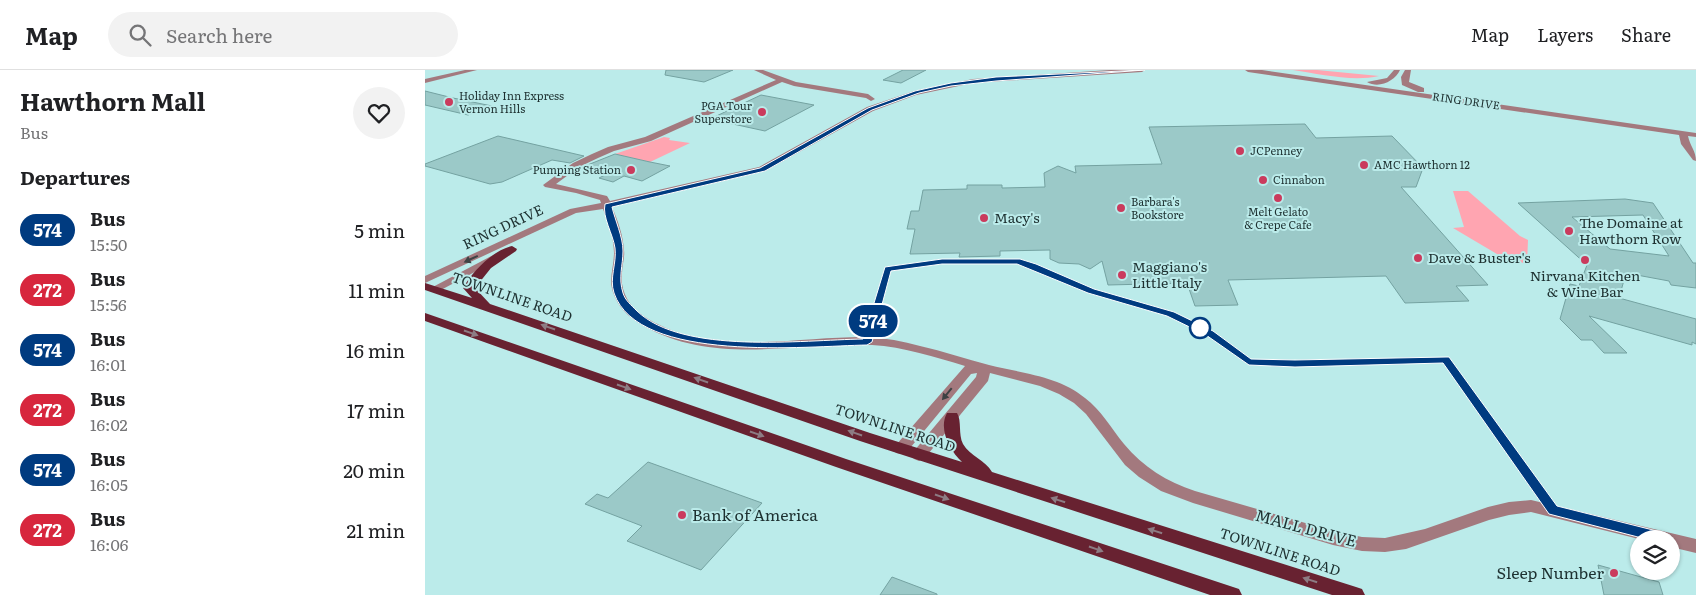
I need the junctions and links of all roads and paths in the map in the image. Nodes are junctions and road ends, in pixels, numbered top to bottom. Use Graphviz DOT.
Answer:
graph roads {
  1 [pos="457,70"];
  2 [pos="474,70"];
  3 [pos="757,70"];
  4 [pos="1142,70"];
  5 [pos="1248,70"];
  6 [pos="1397,70"];
  7 [pos="1408,70"];
  8 [pos="425,77"];
  9 [pos="1313,79"];
  10 [pos="781,80"];
  11 [pos="425,81"];
  12 [pos="886,102"];
  13 [pos="1489,104"];
  14 [pos="1683,133"];
  15 [pos="1696,135"];
  16 [pos="1696,158"];
  17 [pos="607,206"];
  18 [pos="596,208"];
  19 [pos="512,249"];
  20 [pos="425,280"];
  21 [pos="428,289"];
  22 [pos="486,306"];
  23 [pos="425,317"];
  24 [pos="984,368"];
  25 [pos="952,416"];
  26 [pos="901,449"];
  27 [pos="919,454"];
  28 [pos="992,478"];
  29 [pos="1630,530"];
  30 [pos="1680,542"];
  31 [pos="1696,546"];
  32 [pos="1233,595"];
  33 [pos="1356,595"];
  1 -- 8 [label="street"];
  2 -- 11 [label="street"];
  3 -- 10 [label="street"];
  4 -- 12 [label="street, RING DRIVE"];
  5 -- 9 [label="street, RING DRIVE"];
  6 -- 9 [label="street"];
  7 -- 13 [label="street"];
  9 -- 13 [label="street, RING DRIVE"];
  10 -- 12 [label="street"];
  10 -- 17 [label="street"];
  12 -- 17 [label="street, RING DRIVE"];
  13 -- 14 [label="street, RING DRIVE"];
  14 -- 15 [label="street, RING DRIVE"];
  14 -- 16 [label="street"];
  17 -- 18 [label="street, RING DRIVE"];
  17 -- 24 [label="street, MALL DRIVE"];
  18 -- 19 [label="street, RING DRIVE"];
  18 -- 20 [label="street, RING DRIVE, one-way"];
  19 -- 21 [label="street, RING DRIVE"];
  19 -- 22 [label="main road"];
  21 -- 22 [label="main road, TOWNLINE ROAD"];
  26 -- 22 [label="main road, TOWNLINE ROAD, one-way"];
  23 -- 32 [label="main road, one-way"];
  24 -- 25 [label="street"];
  24 -- 26 [label="street, one-way"];
  24 -- 29 [label="street, MALL DRIVE"];
  25 -- 27 [label="street"];
  25 -- 28 [label="main road"];
  26 -- 27 [label="main road, TOWNLINE ROAD"];
  27 -- 28 [label="main road, TOWNLINE ROAD"];
  33 -- 28 [label="main road, TOWNLINE ROAD, one-way"];
  30 -- 31 [label="street"];
}
